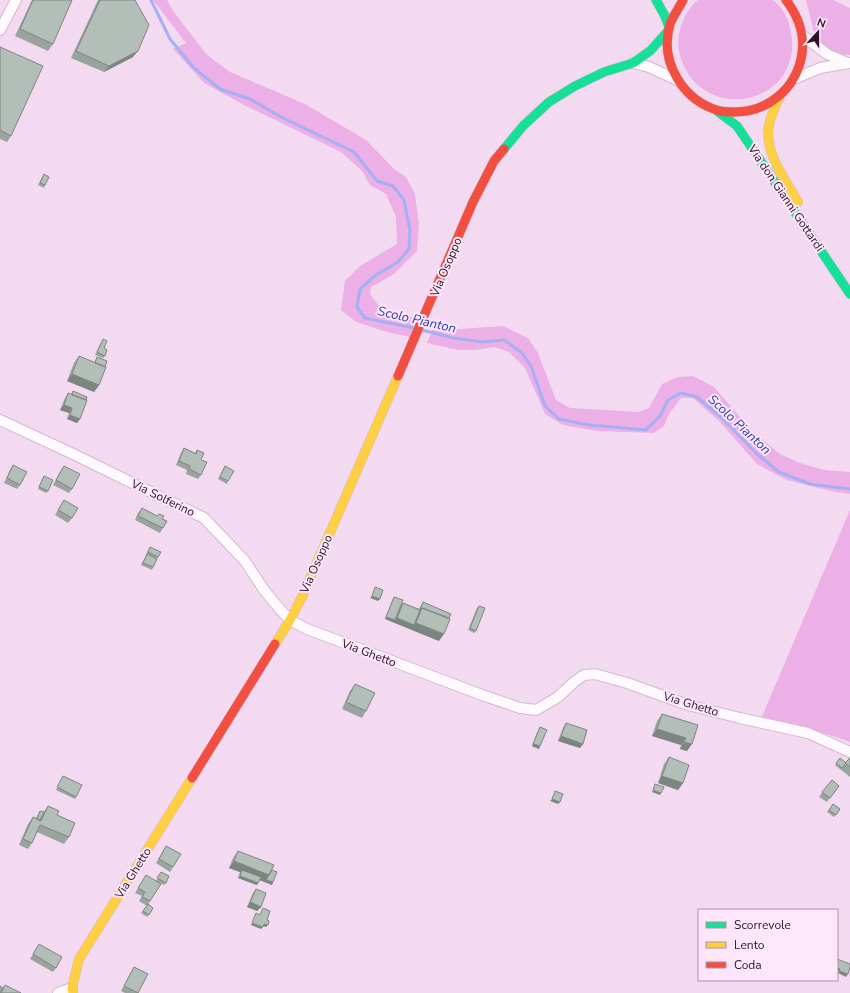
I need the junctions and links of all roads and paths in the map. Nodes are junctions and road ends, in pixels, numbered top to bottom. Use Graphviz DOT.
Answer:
graph roads {
  1 [pos="16,0"];
  2 [pos="656,0"];
  3 [pos="683,0"];
  4 [pos="786,0"];
  5 [pos="799,4"];
  6 [pos="796,15"];
  7 [pos="668,29"];
  8 [pos="0,30"];
  9 [pos="802,35"];
  10 [pos="633,63"];
  11 [pos="849,63"];
  12 [pos="794,79"];
  13 [pos="677,80"];
  14 [pos="780,96"];
  15 [pos="715,110"];
  16 [pos="850,293"];
  17 [pos="0,420"];
  18 [pos="290,620"];
  19 [pos="850,752"];
  20 [pos="72,990"];
  21 [pos="58,993"];
  1 -- 8 [label="street"];
  2 -- 7 [label="street, Via don Gianni Gottardi"];
  3 -- 7 [label="street, Via don Gianni Gottardi"];
  4 -- 6 [label="street, Via don Gianni Gottardi"];
  5 -- 6 [label="street"];
  6 -- 9 [label="street, Via don Gianni Gottardi"];
  7 -- 10 [label="street, Via Osoppo"];
  7 -- 13 [label="street, Via don Gianni Gottardi"];
  9 -- 11 [label="street"];
  9 -- 12 [label="street, Via don Gianni Gottardi"];
  10 -- 13 [label="street"];
  10 -- 18 [label="street, Via Osoppo"];
  11 -- 12 [label="street"];
  12 -- 14 [label="street, Via don Gianni Gottardi"];
  13 -- 15 [label="street, Via don Gianni Gottardi"];
  14 -- 15 [label="street, Via don Gianni Gottardi"];
  14 -- 16 [label="street, Via don Gianni Gottardi"];
  15 -- 16 [label="street, Via don Gianni Gottardi"];
  17 -- 18 [label="street, Via Solferino"];
  18 -- 19 [label="street, Via Ghetto"];
  18 -- 20 [label="street, Via Ghetto"];
  20 -- 21 [label="street, Via Ghetto"];
}
